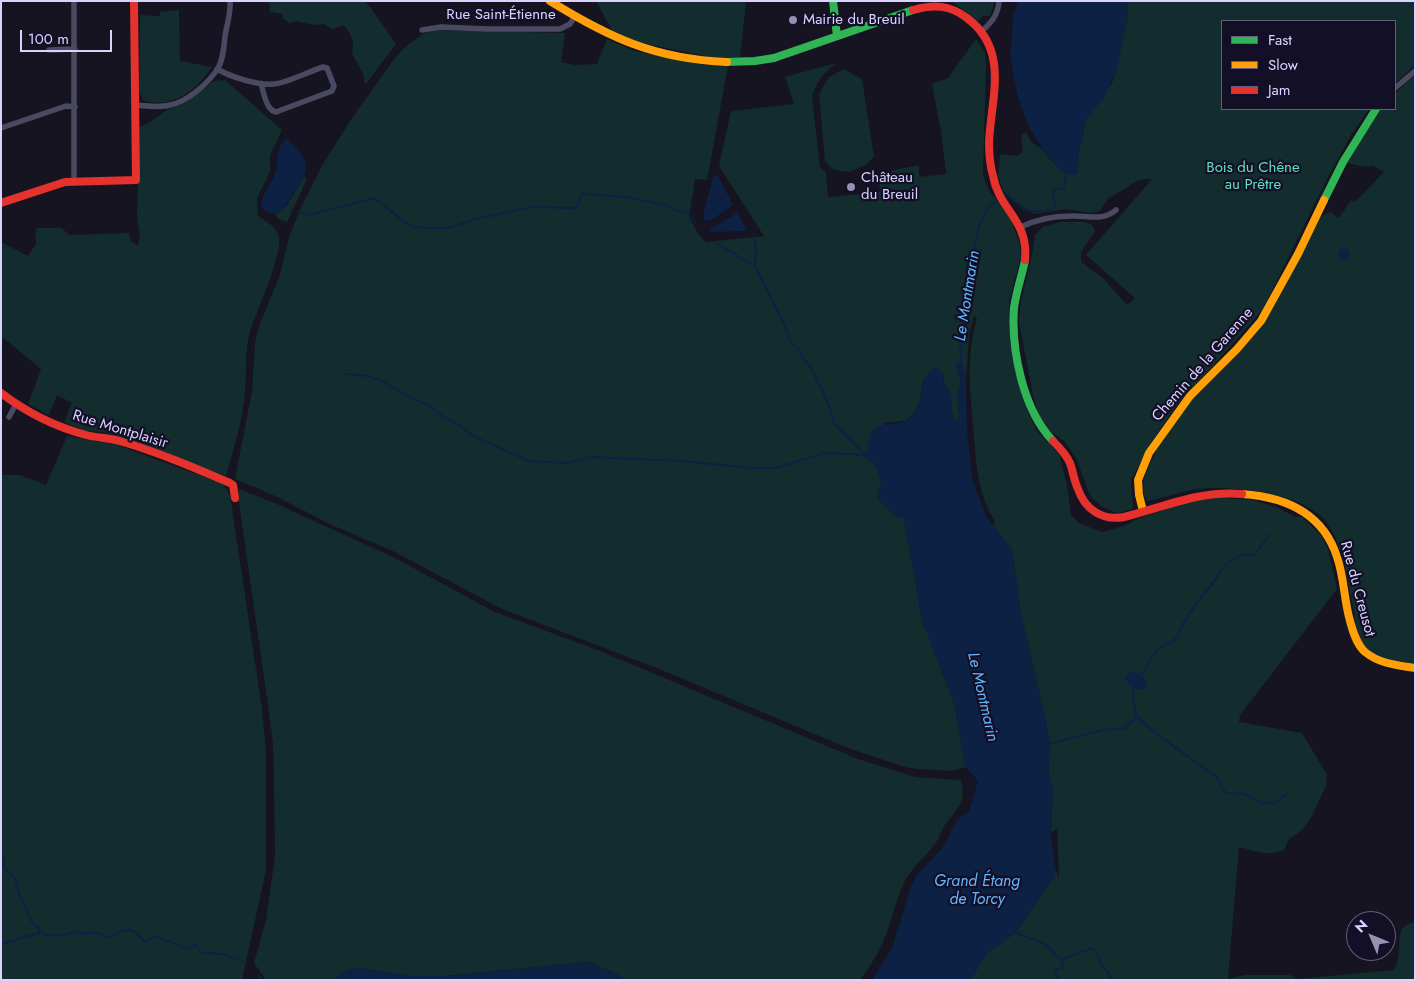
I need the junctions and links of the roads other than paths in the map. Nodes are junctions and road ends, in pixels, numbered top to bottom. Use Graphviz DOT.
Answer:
graph roads {
  1 [pos="74,1"];
  2 [pos="134,1"];
  3 [pos="230,1"];
  4 [pos="550,1"];
  5 [pos="833,1"];
  6 [pos="1000,1"];
  7 [pos="575,16"];
  8 [pos="422,30"];
  9 [pos="982,31"];
  10 [pos="837,36"];
  11 [pos="75,49"];
  12 [pos="49,50"];
  13 [pos="218,69"];
  14 [pos="1415,71"];
  15 [pos="261,84"];
  16 [pos="1396,87"];
  17 [pos="135,105"];
  18 [pos="75,107"];
  19 [pos="1375,110"];
  20 [pos="1,128"];
  21 [pos="74,181"];
  22 [pos="1,203"];
  23 [pos="1116,210"];
  24 [pos="1020,227"];
  25 [pos="1,393"];
  26 [pos="16,404"];
  27 [pos="9,416"];
  28 [pos="235,498"];
  29 [pos="1143,511"];
  30 [pos="1415,668"];
  1 -- 11 [label="street"];
  2 -- 17 [label="street"];
  3 -- 13 [label="street"];
  4 -- 7 [label="street, Rue du Creusot"];
  5 -- 10 [label="street"];
  6 -- 9 [label="street"];
  7 -- 8 [label="street, Rue Saint-Étienne"];
  7 -- 10 [label="street, Rue du Creusot"];
  9 -- 10 [label="street, Rue du Creusot"];
  9 -- 24 [label="street, Rue du Creusot"];
  11 -- 12 [label="street"];
  11 -- 18 [label="street"];
  13 -- 15 [label="street"];
  13 -- 17 [label="street"];
  14 -- 16 [label="street"];
  15 -- 15 [label="street"];
  17 -- 21 [label="street"];
  18 -- 20 [label="street"];
  18 -- 21 [label="street"];
  19 -- 29 [label="street, Chemin de la Garenne"];
  21 -- 22 [label="street"];
  23 -- 24 [label="street"];
  24 -- 29 [label="street, Rue du Creusot"];
  25 -- 26 [label="street, Rue Montplaisir"];
  26 -- 27 [label="street"];
  26 -- 28 [label="street, Rue Montplaisir"];
  29 -- 30 [label="street, Rue du Creusot"];
}
